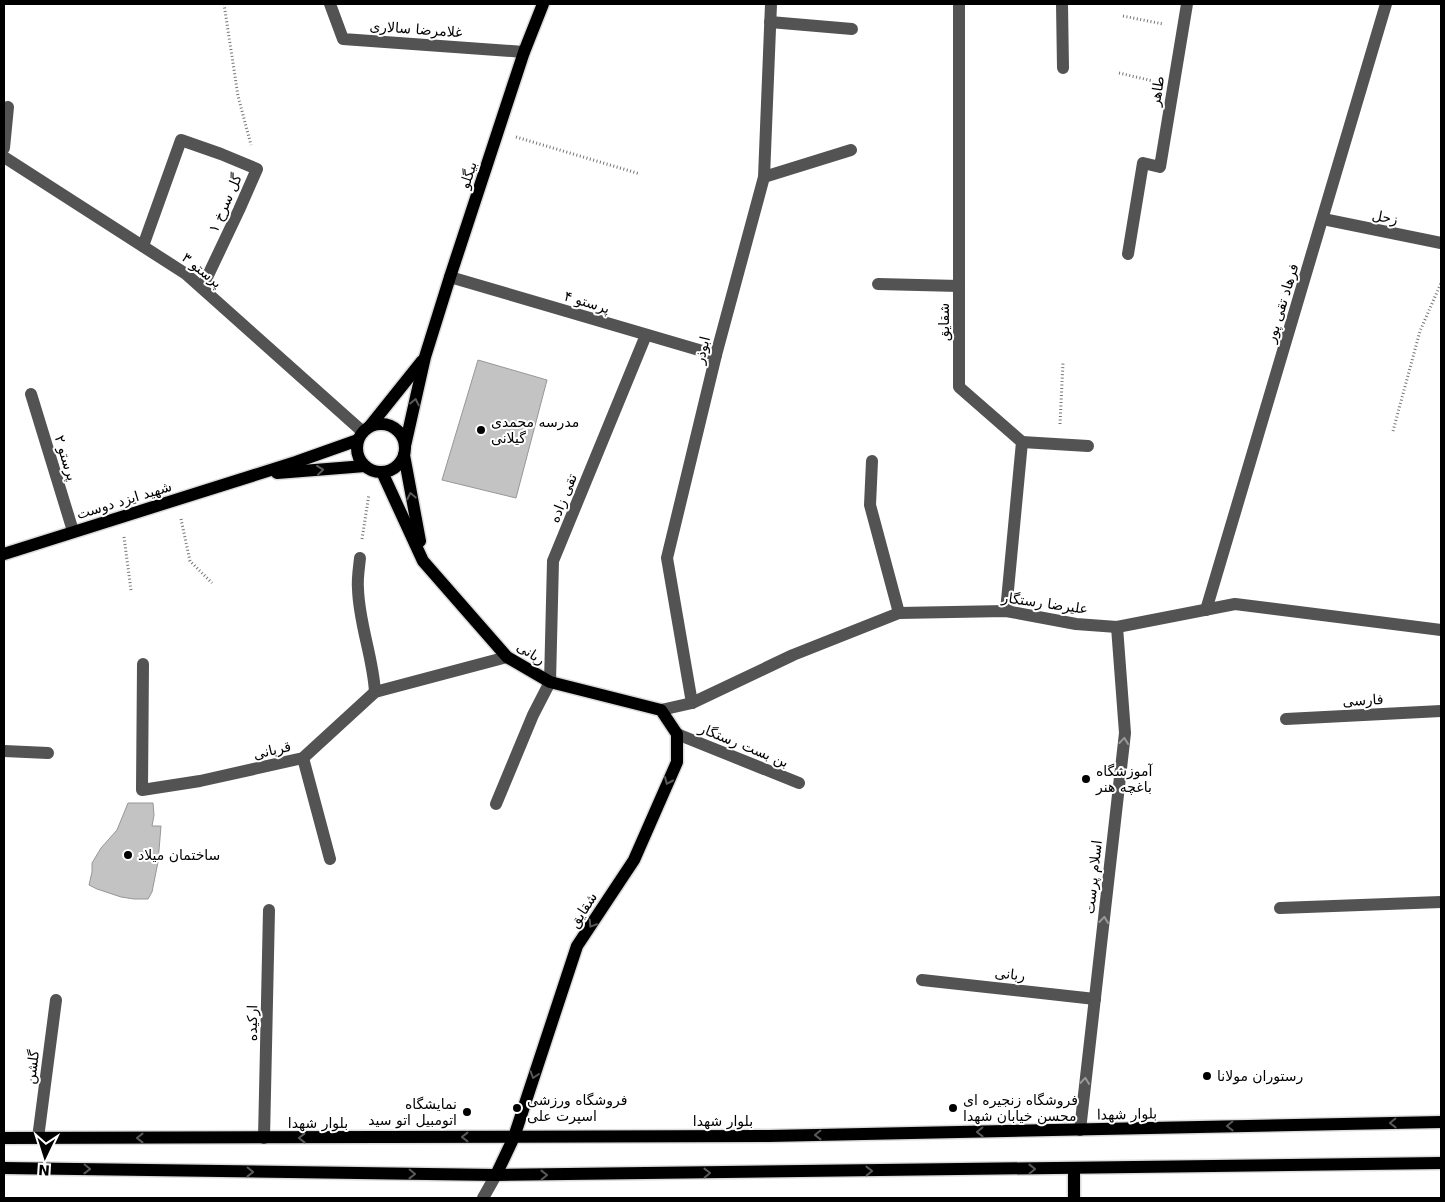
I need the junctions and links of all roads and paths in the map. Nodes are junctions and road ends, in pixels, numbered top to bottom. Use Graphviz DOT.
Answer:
graph roads {
  1 [pos="224,4"];
  2 [pos="330,4"];
  3 [pos="543,4"];
  4 [pos="771,4"];
  5 [pos="959,4"];
  6 [pos="1062,4"];
  7 [pos="1187,4"];
  8 [pos="1386,4"];
  9 [pos="1124,16"];
  10 [pos="770,22"];
  11 [pos="1183,29"];
  12 [pos="852,30"];
  13 [pos="524,52"];
  14 [pos="1063,68"];
  15 [pos="1120,73"];
  16 [pos="1174,86"];
  17 [pos="8,107"];
  18 [pos="498,132"];
  19 [pos="4,148"];
  20 [pos="850,150"];
  21 [pos="4,157"];
  22 [pos="257,170"];
  23 [pos="640,174"];
  24 [pos="764,177"];
  25 [pos="1322,219"];
  26 [pos="1441,243"];
  27 [pos="143,246"];
  28 [pos="1128,254"];
  29 [pos="450,276"];
  30 [pos="1441,283"];
  31 [pos="878,284"];
  32 [pos="959,286"];
  33 [pos="202,288"];
  34 [pos="646,335"];
  35 [pos="716,355"];
  36 [pos="425,357"];
  37 [pos="1063,362"];
  38 [pos="31,394"];
  39 [pos="1393,432"];
  40 [pos="363,433"];
  41 [pos="1022,442"];
  42 [pos="1059,444"];
  43 [pos="1088,446"];
  44 [pos="404,451"];
  45 [pos="872,461"];
  46 [pos="373,469"];
  47 [pos="254,475"];
  48 [pos="176,499"];
  49 [pos="121,516"];
  50 [pos="73,531"];
  51 [pos="4,554"];
  52 [pos="360,558"];
  53 [pos="424,561"];
  54 [pos="212,583"];
  55 [pos="131,590"];
  56 [pos="1206,610"];
  57 [pos="1006,611"];
  58 [pos="899,613"];
  59 [pos="1117,627"];
  60 [pos="1441,630"];
  61 [pos="507,657"];
  62 [pos="142,664"];
  63 [pos="550,682"];
  64 [pos="375,692"];
  65 [pos="692,703"];
  66 [pos="661,710"];
  67 [pos="1441,712"];
  68 [pos="1286,719"];
  69 [pos="677,734"];
  70 [pos="4,751"];
  71 [pos="48,753"];
  72 [pos="303,758"];
  73 [pos="799,783"];
  74 [pos="496,804"];
  75 [pos="330,859"];
  76 [pos="1441,902"];
  77 [pos="1280,908"];
  78 [pos="269,910"];
  79 [pos="922,980"];
  80 [pos="1095,999"];
  81 [pos="56,1000"];
  82 [pos="1441,1122"];
  83 [pos="1080,1130"];
  84 [pos="514,1137"];
  85 [pos="4,1138"];
  86 [pos="38,1138"];
  87 [pos="264,1138"];
  88 [pos="1441,1163"];
  89 [pos="4,1168"];
  90 [pos="1074,1169"];
  91 [pos="496,1176"];
  92 [pos="483,1198"];
  93 [pos="1074,1198"];
  1 -- 22 [label="path"];
  2 -- 13 [label="street, غلامرضا سالاری"];
  3 -- 13 [label="main road, بیگلو"];
  4 -- 10 [label="street, ابوذر"];
  5 -- 32 [label="street, شقایق"];
  6 -- 14 [label="street"];
  7 -- 11 [label="street, طاهر"];
  8 -- 25 [label="street, فرهاد تقی پور"];
  9 -- 11 [label="path"];
  10 -- 12 [label="street"];
  10 -- 24 [label="street, ابوذر"];
  11 -- 16 [label="street, طاهر"];
  13 -- 18 [label="main road, بیگلو"];
  15 -- 16 [label="path"];
  16 -- 28 [label="street, طاهر"];
  17 -- 19 [label="street"];
  18 -- 23 [label="path"];
  18 -- 29 [label="main road, بیگلو"];
  20 -- 24 [label="street"];
  21 -- 27 [label="street, پرستو ۳"];
  22 -- 27 [label="street, گل سرخ ۱"];
  22 -- 33 [label="street, گل سرخ ۱"];
  24 -- 35 [label="street, ابوذر"];
  25 -- 26 [label="street, زحل"];
  25 -- 56 [label="street, فرهاد تقی پور"];
  27 -- 33 [label="street, پرستو ۳"];
  29 -- 34 [label="street, پرستو ۴"];
  29 -- 36 [label="main road, بیگلو"];
  30 -- 39 [label="path"];
  31 -- 32 [label="street"];
  32 -- 41 [label="street, شقایق"];
  33 -- 40 [label="street, پرستو ۳"];
  34 -- 35 [label="street, پرستو ۴"];
  34 -- 63 [label="street, تقی زاده"];
  35 -- 65 [label="street, ابوذر"];
  36 -- 40 [label="main road, بیگلو"];
  44 -- 36 [label="main road, بیگلو, one-way"];
  37 -- 42 [label="path"];
  38 -- 50 [label="street, پرستو ۲"];
  40 -- 44 [label="main road"];
  40 -- 46 [label="main road"];
  40 -- 47 [label="main road, شهید ایزد دوست"];
  41 -- 42 [label="street"];
  41 -- 57 [label="street"];
  42 -- 43 [label="street"];
  44 -- 46 [label="main road"];
  53 -- 44 [label="main road, one-way"];
  45 -- 58 [label="street"];
  47 -- 46 [label="main road, شهید ایزد دوست, one-way"];
  46 -- 52 [label="path"];
  46 -- 53 [label="main road, ربانی"];
  47 -- 48 [label="main road, شهید ایزد دوست"];
  48 -- 49 [label="main road, شهید ایزد دوست"];
  48 -- 54 [label="path"];
  49 -- 50 [label="main road, شهید ایزد دوست"];
  49 -- 55 [label="path"];
  50 -- 51 [label="main road, شهید ایزد دوست"];
  52 -- 64 [label="street"];
  53 -- 61 [label="main road, ربانی"];
  56 -- 59 [label="street, علیرضا رستگار"];
  56 -- 60 [label="street, علیرضا رستگار"];
  57 -- 58 [label="street, علیرضا رستگار"];
  57 -- 59 [label="street, علیرضا رستگار"];
  58 -- 65 [label="street, علیرضا رستگار"];
  80 -- 59 [label="street, اسلام پرست, one-way"];
  61 -- 63 [label="main road, ربانی"];
  61 -- 64 [label="street, قربانی"];
  62 -- 72 [label="street, قربانی"];
  63 -- 66 [label="main road, ربانی"];
  63 -- 74 [label="street"];
  64 -- 72 [label="street, قربانی"];
  65 -- 66 [label="street, علیرضا رستگار"];
  66 -- 69 [label="main road"];
  67 -- 68 [label="street, فارسی"];
  69 -- 73 [label="street, بن بست رستگار"];
  69 -- 84 [label="main road, شقایق, one-way"];
  70 -- 71 [label="street"];
  72 -- 75 [label="street"];
  76 -- 77 [label="street"];
  78 -- 87 [label="street, ارکیده"];
  79 -- 80 [label="street, ربانی"];
  83 -- 80 [label="street, اسلام پرست, one-way"];
  81 -- 86 [label="street, گلشن"];
  82 -- 83 [label="main road, بلوار شهدا, one-way"];
  83 -- 84 [label="main road, بلوار شهدا, one-way"];
  84 -- 87 [label="main road, بلوار شهدا, one-way"];
  84 -- 91 [label="main road, شقایق"];
  85 -- 86 [label="main road, بلوار شهدا"];
  87 -- 86 [label="main road, بلوار شهدا, one-way"];
  88 -- 90 [label="main road"];
  89 -- 91 [label="main road, one-way"];
  91 -- 90 [label="main road, one-way"];
  90 -- 93 [label="main road"];
  91 -- 92 [label="street"];
}
